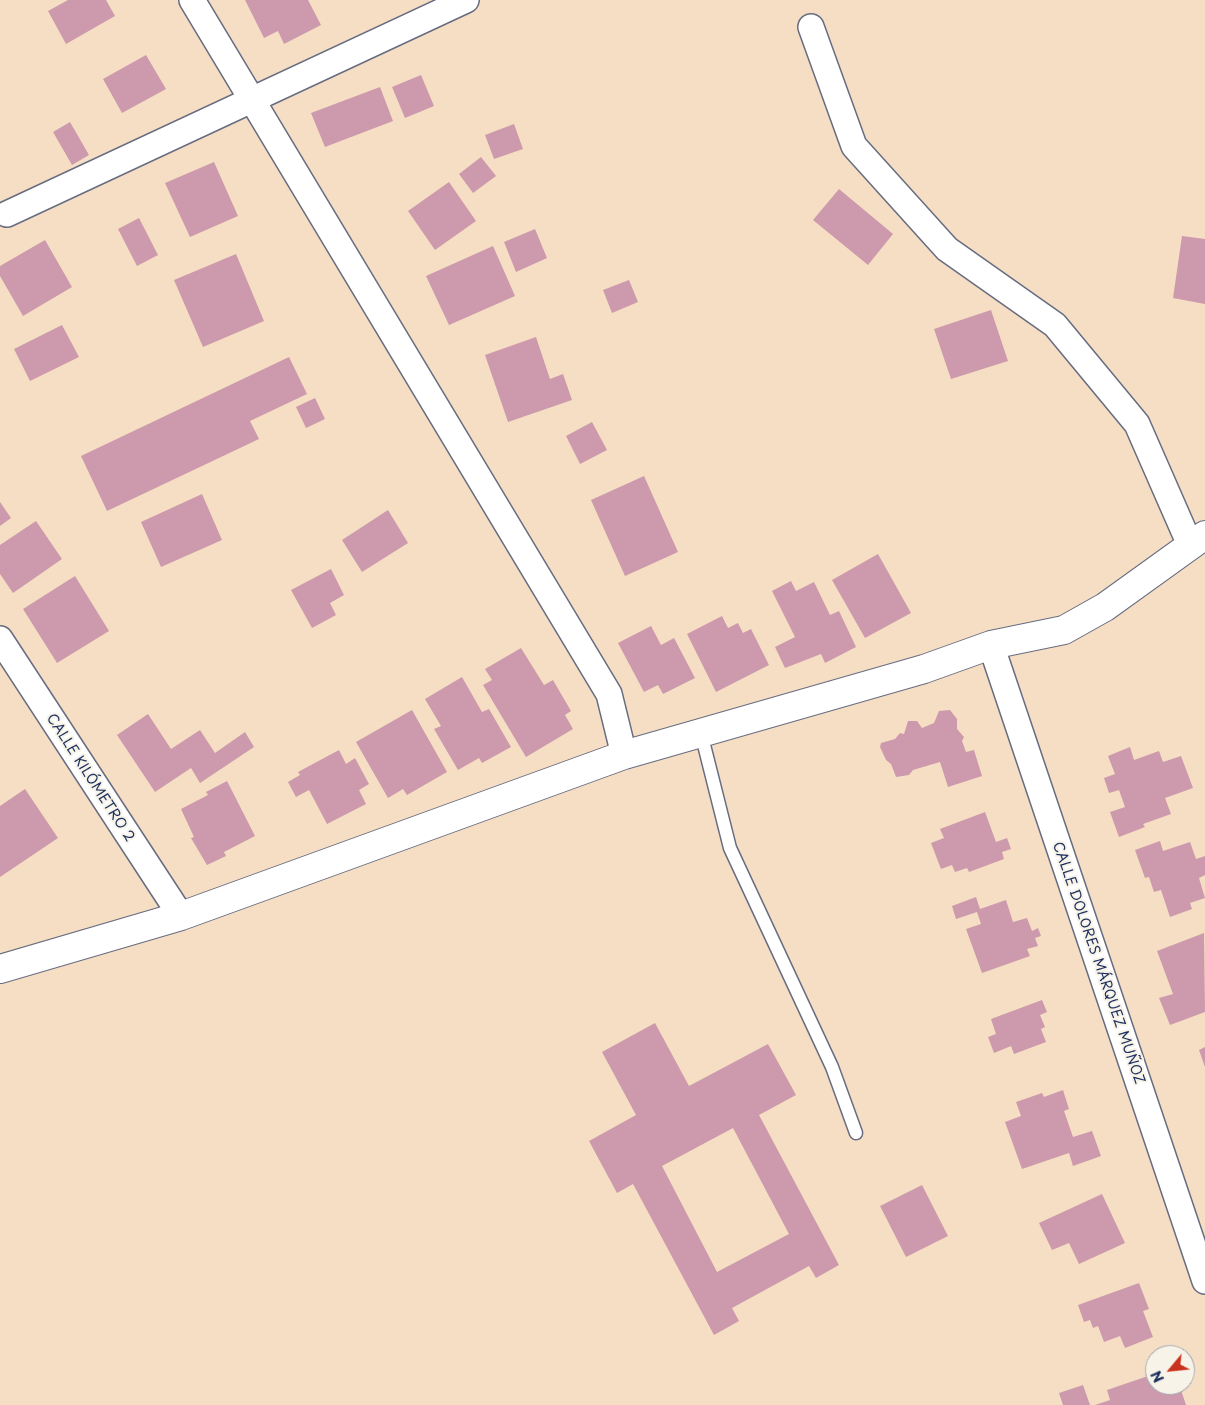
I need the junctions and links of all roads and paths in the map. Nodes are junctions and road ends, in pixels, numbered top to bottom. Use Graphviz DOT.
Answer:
graph roads {
  1 [pos="192,0"];
  2 [pos="466,0"];
  3 [pos="810,27"];
  4 [pos="252,100"];
  5 [pos="7,214"];
  6 [pos="1198,540"];
  7 [pos="0,639"];
  8 [pos="991,645"];
  9 [pos="701,733"];
  10 [pos="624,755"];
  11 [pos="181,916"];
  12 [pos="0,969"];
  13 [pos="856,1133"];
  14 [pos="1205,1281"];
  1 -- 4 [label="street"];
  2 -- 4 [label="street"];
  3 -- 6 [label="street"];
  4 -- 5 [label="street"];
  4 -- 10 [label="street"];
  6 -- 8 [label="street"];
  7 -- 11 [label="street, CALLE KILÓMETRO 2"];
  8 -- 9 [label="street"];
  8 -- 14 [label="street, CALLE DOLORES MÁRQUEZ MUÑOZ"];
  9 -- 10 [label="street"];
  9 -- 13 [label="lane"];
  10 -- 11 [label="street"];
  11 -- 12 [label="street"];
}
